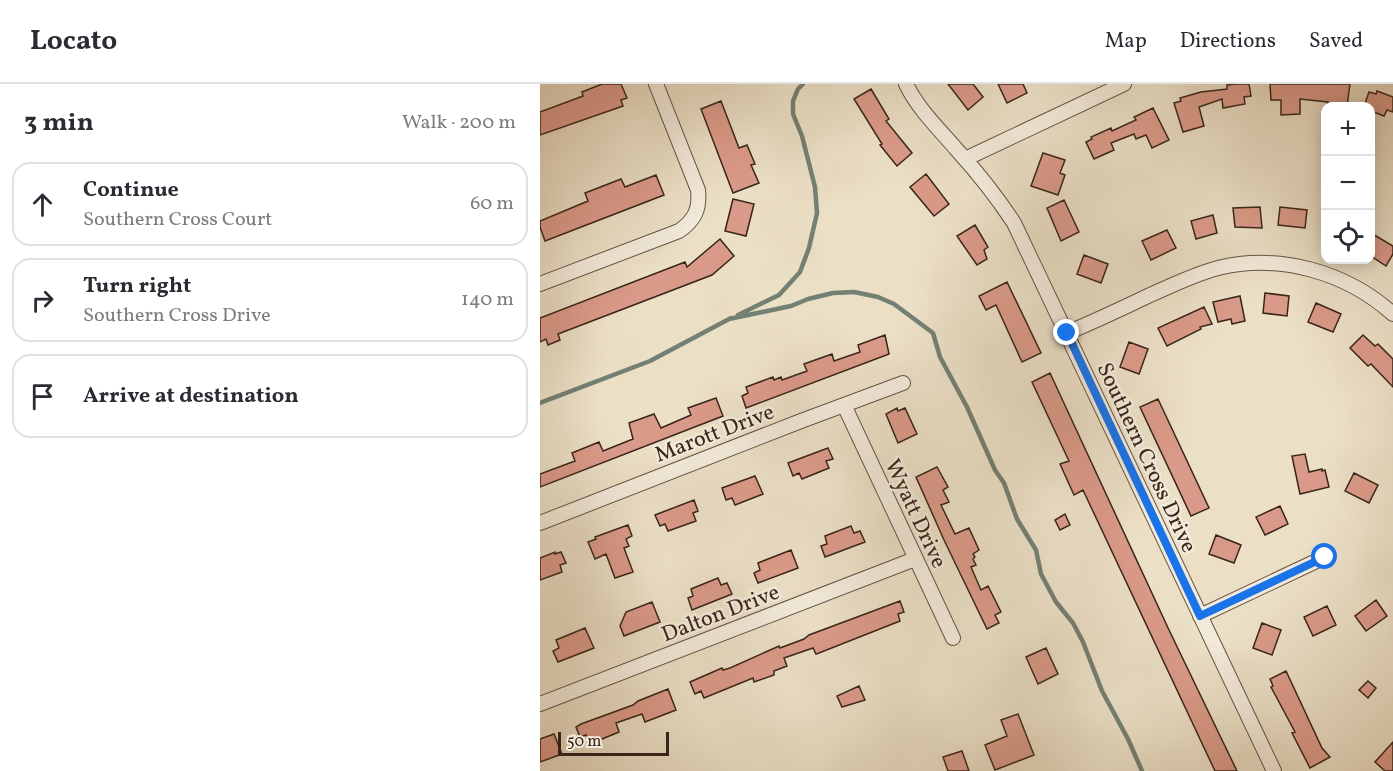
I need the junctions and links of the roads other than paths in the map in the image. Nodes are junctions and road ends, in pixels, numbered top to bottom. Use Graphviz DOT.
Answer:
graph roads {
  1 [pos="656,84"];
  2 [pos="906,84"];
  3 [pos="1124,84"];
  4 [pos="965,159"];
  5 [pos="540,284"];
  6 [pos="1393,314"];
  7 [pos="1067,333"];
  8 [pos="903,383"];
  9 [pos="844,405"];
  10 [pos="540,523"];
  11 [pos="1325,557"];
  12 [pos="915,559"];
  13 [pos="1200,616"];
  14 [pos="953,638"];
  15 [pos="540,704"];
  16 [pos="1274,771"];
  1 -- 5 [label="street"];
  2 -- 4 [label="street, Southern Cross Drive"];
  3 -- 4 [label="street"];
  4 -- 7 [label="street, Southern Cross Drive"];
  6 -- 7 [label="street"];
  7 -- 13 [label="street, Southern Cross Drive"];
  8 -- 9 [label="street, Marott Drive"];
  9 -- 10 [label="street, Marott Drive"];
  9 -- 12 [label="street, Wyatt Drive"];
  11 -- 13 [label="street"];
  12 -- 14 [label="street, Wyatt Drive"];
  12 -- 15 [label="street, Dalton Drive"];
  13 -- 16 [label="street, Southern Cross Drive"];
}
